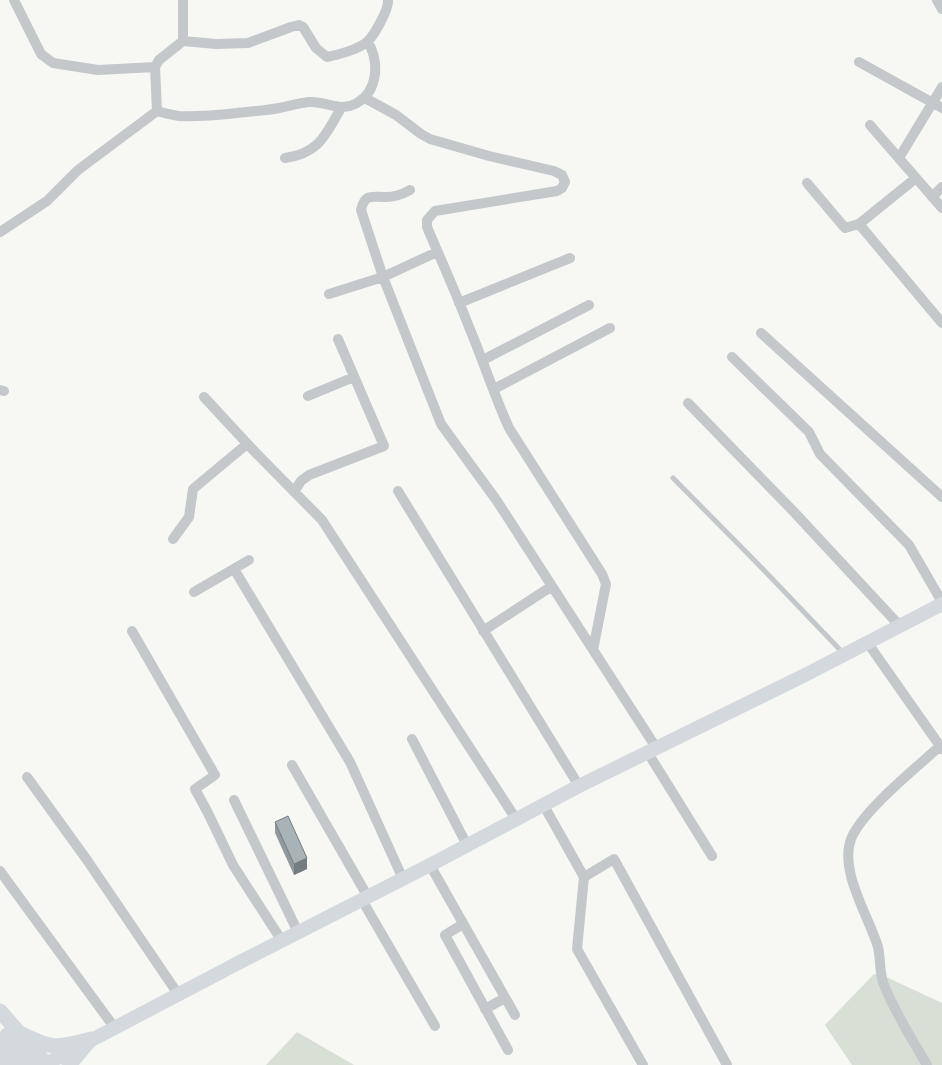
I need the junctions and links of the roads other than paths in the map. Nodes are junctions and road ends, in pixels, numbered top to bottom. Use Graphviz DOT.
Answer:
graph roads {
  1 [pos="14,0"];
  2 [pos="183,0"];
  3 [pos="388,0"];
  4 [pos="937,0"];
  5 [pos="942,10"];
  6 [pos="183,41"];
  7 [pos="368,42"];
  8 [pos="859,62"];
  9 [pos="155,67"];
  10 [pos="942,87"];
  11 [pos="365,98"];
  12 [pos="932,102"];
  13 [pos="341,108"];
  14 [pos="942,108"];
  15 [pos="157,111"];
  16 [pos="870,125"];
  17 [pos="285,158"];
  18 [pos="898,158"];
  19 [pos="916,178"];
  20 [pos="807,183"];
  21 [pos="942,187"];
  22 [pos="410,190"];
  23 [pos="932,197"];
  24 [pos="942,208"];
  25 [pos="859,224"];
  26 [pos="0,232"];
  27 [pos="437,252"];
  28 [pos="570,258"];
  29 [pos="383,277"];
  30 [pos="329,294"];
  31 [pos="459,303"];
  32 [pos="589,305"];
  33 [pos="942,323"];
  34 [pos="610,328"];
  35 [pos="761,333"];
  36 [pos="338,339"];
  37 [pos="732,357"];
  38 [pos="483,360"];
  39 [pos="354,377"];
  40 [pos="494,389"];
  41 [pos="308,396"];
  42 [pos="204,397"];
  43 [pos="688,403"];
  44 [pos="247,444"];
  45 [pos="673,478"];
  46 [pos="398,491"];
  47 [pos="294,492"];
  48 [pos="942,497"];
  49 [pos="173,538"];
  50 [pos="249,560"];
  51 [pos="234,569"];
  52 [pos="552,586"];
  53 [pos="194,592"];
  54 [pos="942,603"];
  55 [pos="899,626"];
  56 [pos="132,631"];
  57 [pos="483,631"];
  58 [pos="867,642"];
  59 [pos="593,650"];
  60 [pos="844,654"];
  61 [pos="412,739"];
  62 [pos="941,748"];
  63 [pos="653,751"];
  64 [pos="292,765"];
  65 [pos="28,777"];
  66 [pos="579,786"];
  67 [pos="234,800"];
  68 [pos="544,804"];
  69 [pos="516,819"];
  70 [pos="467,846"];
  71 [pos="712,856"];
  72 [pos="430,866"];
  73 [pos="0,871"];
  74 [pos="584,878"];
  75 [pos="403,880"];
  76 [pos="365,899"];
  77 [pos="463,924"];
  78 [pos="298,932"];
  79 [pos="282,941"];
  80 [pos="178,994"];
  81 [pos="505,998"];
  82 [pos="485,1008"];
  83 [pos="0,1011"];
  84 [pos="515,1015"];
  85 [pos="0,1026"];
  86 [pos="435,1026"];
  87 [pos="114,1027"];
  88 [pos="16,1031"];
  89 [pos="91,1039"];
  90 [pos="0,1044"];
  91 [pos="508,1050"];
  92 [pos="17,1065"];
  93 [pos="42,1065"];
  94 [pos="70,1065"];
  95 [pos="644,1065"];
  96 [pos="727,1065"];
  97 [pos="927,1065"];
  1 -- 9 [label="street"];
  2 -- 6 [label="street"];
  3 -- 7 [label="street"];
  4 -- 5 [label="street"];
  6 -- 7 [label="street"];
  6 -- 9 [label="street"];
  7 -- 11 [label="street"];
  8 -- 12 [label="street"];
  9 -- 15 [label="street"];
  10 -- 12 [label="street"];
  11 -- 13 [label="street"];
  11 -- 27 [label="street"];
  12 -- 14 [label="street"];
  12 -- 18 [label="street"];
  13 -- 15 [label="street"];
  13 -- 17 [label="street"];
  15 -- 26 [label="street"];
  16 -- 18 [label="street"];
  18 -- 19 [label="street"];
  19 -- 23 [label="street"];
  19 -- 25 [label="street"];
  20 -- 25 [label="street"];
  21 -- 23 [label="street"];
  22 -- 29 [label="street"];
  23 -- 24 [label="street"];
  25 -- 33 [label="street"];
  27 -- 29 [label="street"];
  27 -- 31 [label="street"];
  28 -- 31 [label="street"];
  29 -- 30 [label="street"];
  29 -- 52 [label="street"];
  31 -- 38 [label="street"];
  32 -- 38 [label="street"];
  34 -- 40 [label="street"];
  35 -- 48 [label="street"];
  36 -- 39 [label="street"];
  37 -- 54 [label="street"];
  38 -- 40 [label="street"];
  39 -- 41 [label="street"];
  39 -- 47 [label="street"];
  40 -- 59 [label="street"];
  42 -- 44 [label="street"];
  43 -- 55 [label="street"];
  44 -- 47 [label="street"];
  44 -- 49 [label="street"];
  45 -- 60 [label="lane"];
  46 -- 57 [label="street"];
  47 -- 69 [label="street"];
  50 -- 51 [label="street"];
  51 -- 53 [label="street"];
  51 -- 75 [label="street"];
  52 -- 57 [label="street"];
  52 -- 59 [label="street"];
  54 -- 55 [label="street"];
  55 -- 58 [label="street"];
  56 -- 79 [label="street"];
  57 -- 66 [label="street"];
  58 -- 60 [label="street"];
  58 -- 62 [label="street"];
  59 -- 63 [label="street"];
  60 -- 63 [label="street"];
  61 -- 70 [label="street"];
  62 -- 97 [label="street"];
  63 -- 66 [label="street"];
  63 -- 71 [label="street"];
  64 -- 76 [label="street"];
  65 -- 80 [label="street"];
  66 -- 68 [label="street"];
  67 -- 78 [label="street"];
  68 -- 69 [label="street"];
  68 -- 74 [label="street"];
  69 -- 70 [label="street"];
  70 -- 72 [label="street"];
  72 -- 75 [label="street"];
  72 -- 77 [label="street"];
  73 -- 87 [label="street"];
  74 -- 95 [label="street"];
  74 -- 96 [label="street"];
  75 -- 76 [label="street"];
  76 -- 78 [label="street"];
  76 -- 86 [label="street"];
  77 -- 81 [label="street"];
  77 -- 82 [label="street"];
  78 -- 79 [label="street"];
  79 -- 80 [label="street"];
  80 -- 87 [label="street"];
  81 -- 82 [label="street"];
  81 -- 84 [label="street"];
  82 -- 91 [label="street"];
  83 -- 88 [label="main road"];
  85 -- 93 [label="main road"];
  87 -- 89 [label="street"];
  88 -- 89 [label="main road"];
  88 -- 93 [label="main road"];
  89 -- 93 [label="street"];
  89 -- 94 [label="main road"];
  90 -- 92 [label="main road"];
}
